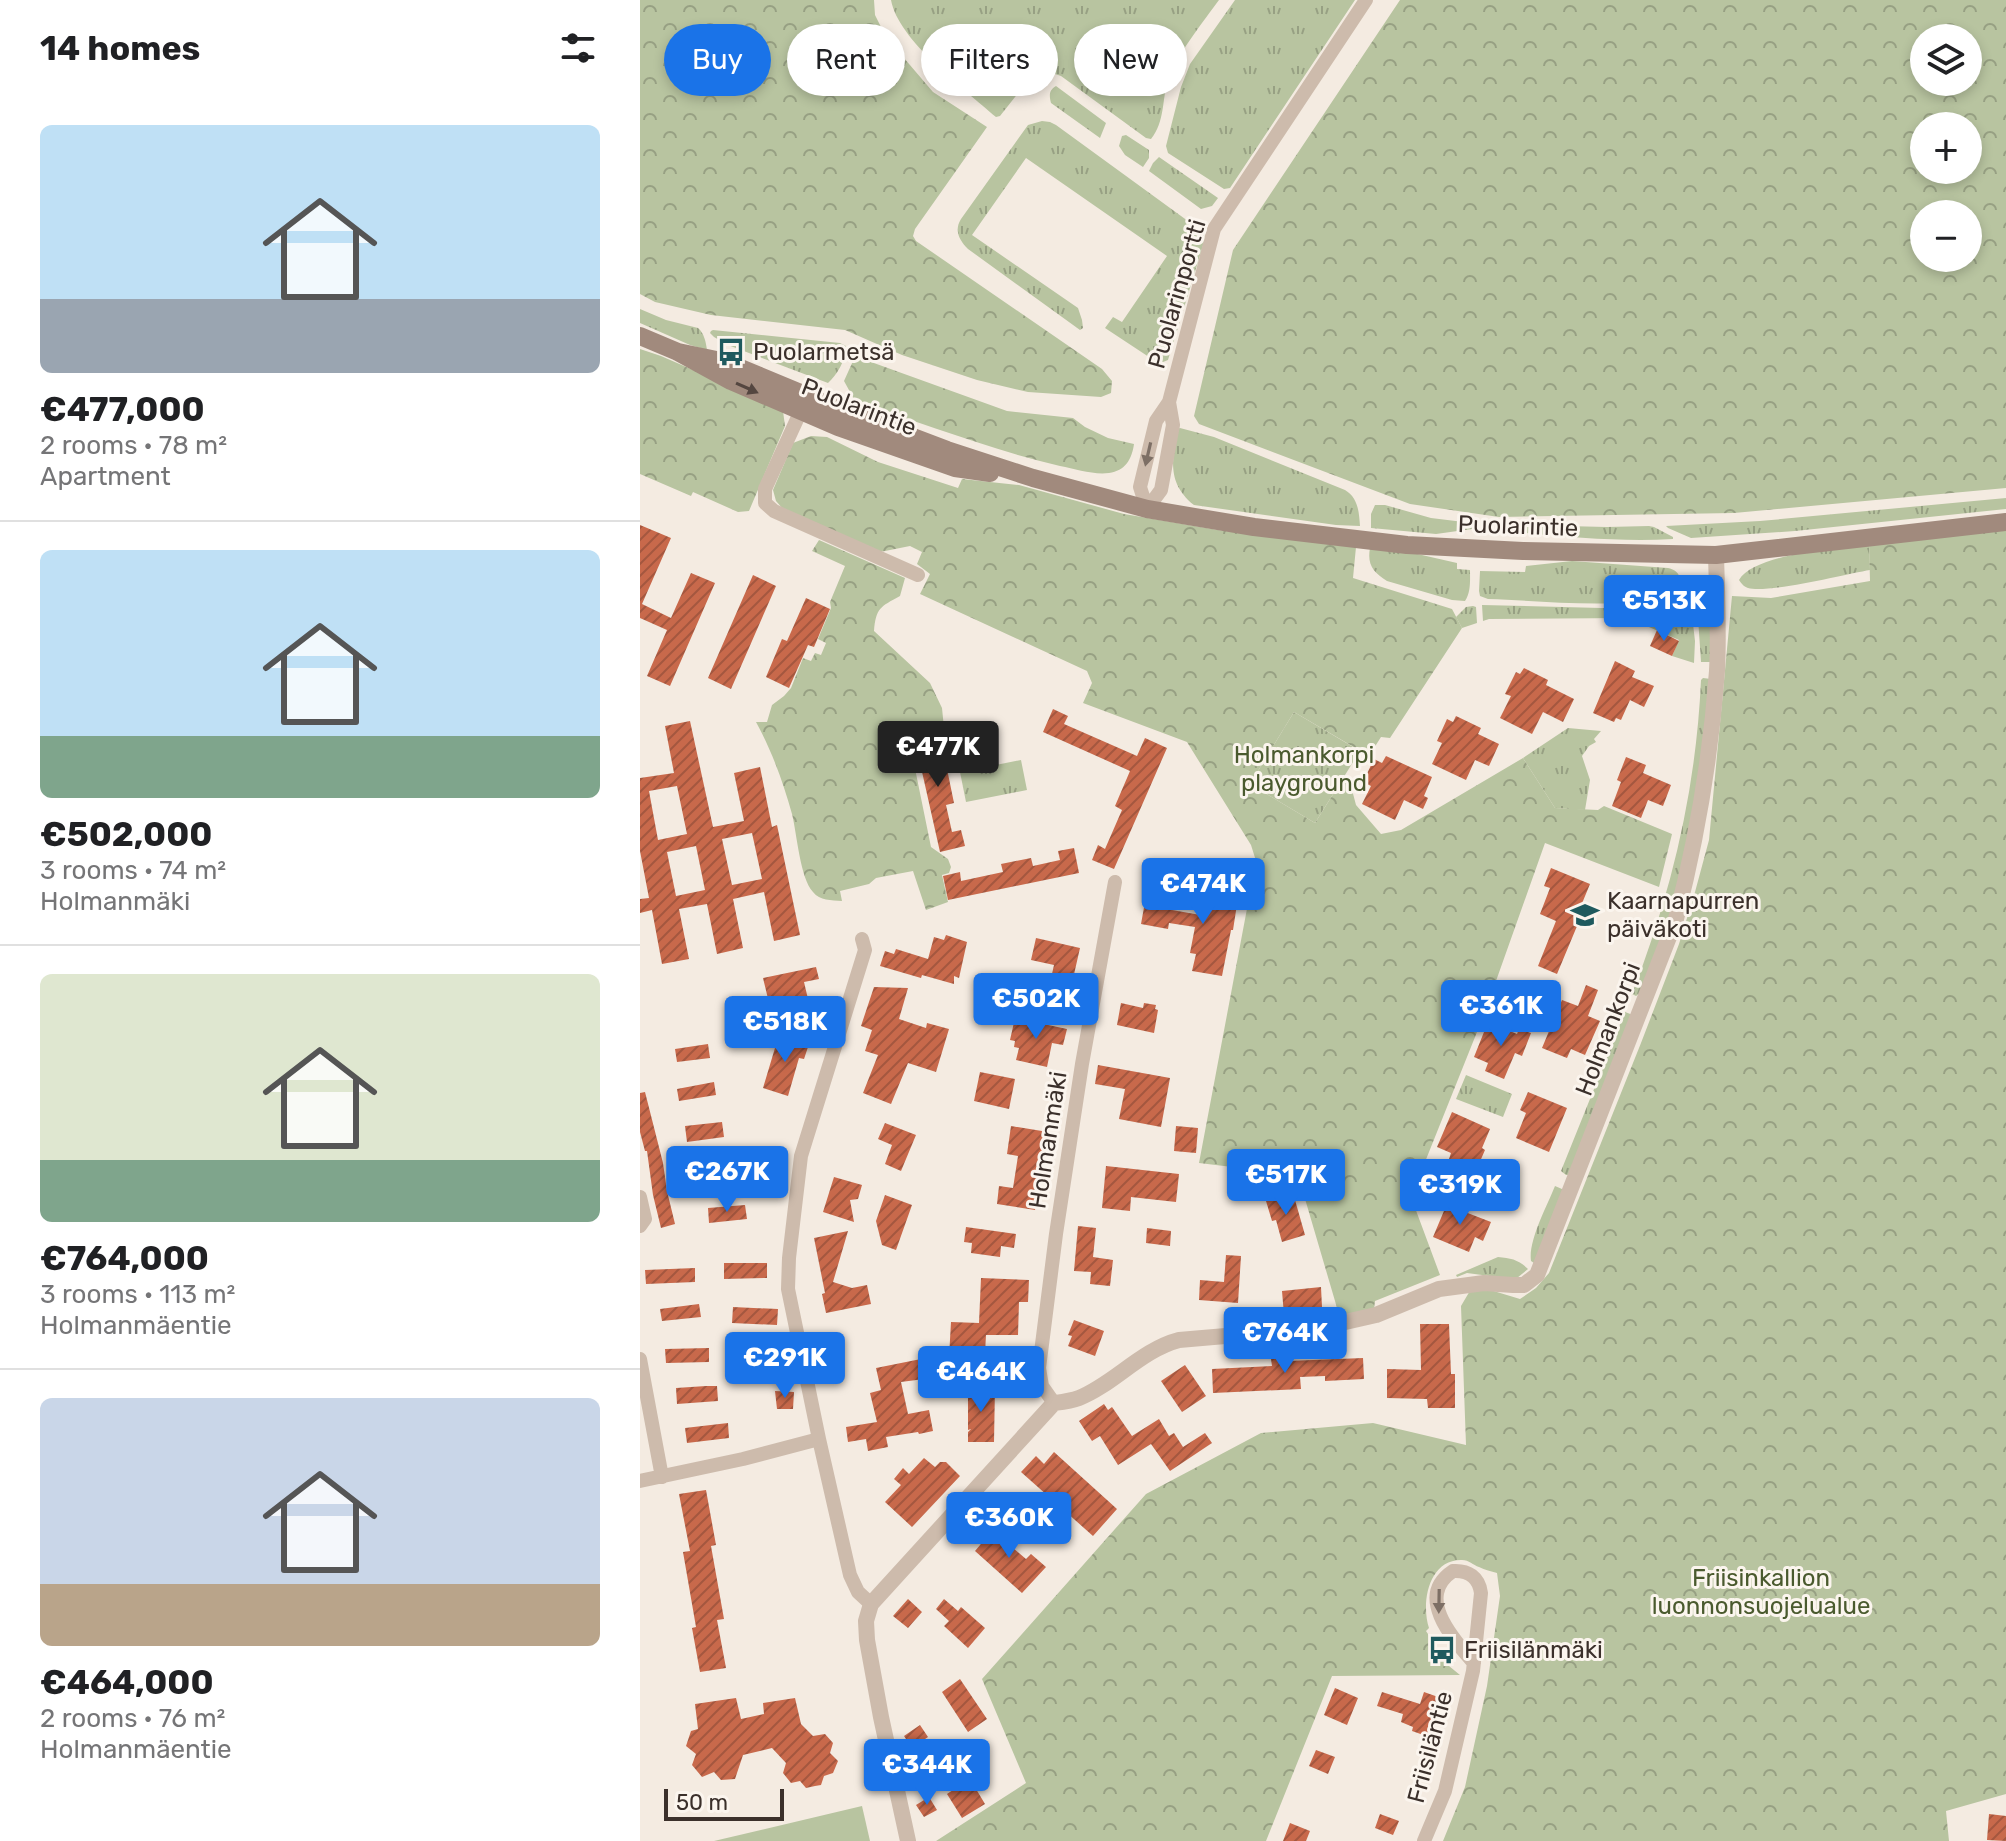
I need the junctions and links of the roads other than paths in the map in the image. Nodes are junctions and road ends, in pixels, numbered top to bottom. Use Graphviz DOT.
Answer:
graph roads {
  1 [pos="1366,0"];
  2 [pos="640,336"];
  3 [pos="804,404"];
  4 [pos="1147,509"];
  5 [pos="2006,522"];
  6 [pos="1716,555"];
  7 [pos="918,575"];
  8 [pos="1115,882"];
  9 [pos="862,939"];
  10 [pos="640,1197"];
  11 [pos="640,1226"];
  12 [pos="640,1359"];
  13 [pos="1054,1403"];
  14 [pos="819,1439"];
  15 [pos="662,1477"];
  16 [pos="640,1481"];
  17 [pos="871,1604"];
  18 [pos="1474,1663"];
  19 [pos="908,1841"];
  20 [pos="1424,1841"];
  1 -- 4 [label="street, Puolarinportti"];
  2 -- 3 [label="main road, Puolarintie"];
  3 -- 4 [label="main road, Puolarintie"];
  3 -- 7 [label="street"];
  4 -- 6 [label="main road, Puolarintie"];
  5 -- 6 [label="main road, Puolarintie"];
  6 -- 13 [label="street, Holmankorpi"];
  8 -- 13 [label="street, Holmanmäki"];
  9 -- 14 [label="street"];
  10 -- 11 [label="street"];
  12 -- 15 [label="street"];
  13 -- 17 [label="street"];
  14 -- 15 [label="street"];
  14 -- 17 [label="street"];
  15 -- 16 [label="street"];
  17 -- 19 [label="street"];
  18 -- 18 [label="street, Friisiläntie, one-way"];
  18 -- 20 [label="street, Friisiläntie"];
}
